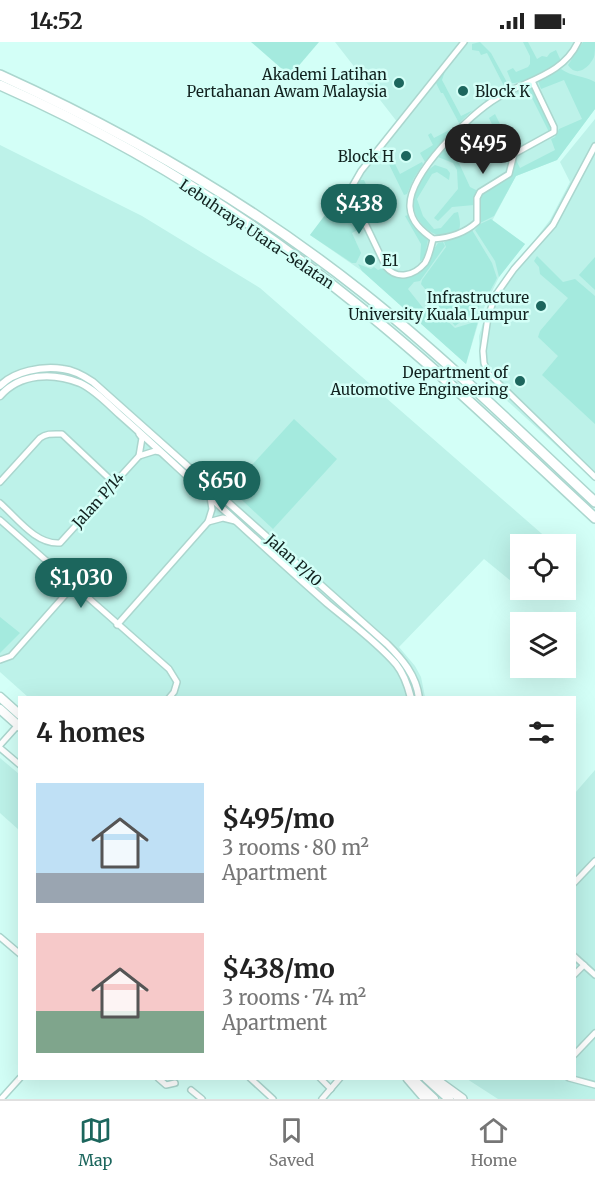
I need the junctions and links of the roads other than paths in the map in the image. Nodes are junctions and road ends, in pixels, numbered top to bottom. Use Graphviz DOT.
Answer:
graph roads {
  1 [pos="464,42"];
  2 [pos="578,42"];
  3 [pos="0,75"];
  4 [pos="532,81"];
  5 [pos="0,85"];
  6 [pos="595,146"];
  7 [pos="433,239"];
  8 [pos="0,386"];
  9 [pos="0,396"];
  10 [pos="137,430"];
  11 [pos="163,453"];
  12 [pos="139,456"];
  13 [pos="595,477"];
  14 [pos="0,482"];
  15 [pos="114,483"];
  16 [pos="210,497"];
  17 [pos="595,502"];
  18 [pos="0,503"];
  19 [pos="595,518"];
  20 [pos="0,520"];
  21 [pos="237,521"];
  22 [pos="208,522"];
  23 [pos="73,586"];
  24 [pos="117,625"];
  25 [pos="0,660"];
  26 [pos="170,696"];
  27 [pos="410,696"];
  28 [pos="418,696"];
  29 [pos="0,697"];
  30 [pos="0,709"];
  31 [pos="18,713"];
  32 [pos="18,725"];
  33 [pos="18,727"];
  34 [pos="0,746"];
  35 [pos="18,763"];
  36 [pos="595,861"];
  37 [pos="576,881"];
  38 [pos="0,937"];
  39 [pos="18,952"];
  40 [pos="576,958"];
  41 [pos="584,965"];
  42 [pos="576,973"];
  43 [pos="595,975"];
  44 [pos="595,1033"];
  45 [pos="576,1054"];
  46 [pos="18,1080"];
  47 [pos="160,1080"];
  48 [pos="252,1080"];
  49 [pos="322,1080"];
  50 [pos="338,1080"];
  51 [pos="412,1080"];
  52 [pos="412,1080"];
  53 [pos="428,1080"];
  54 [pos="436,1080"];
  55 [pos="576,1080"];
  56 [pos="175,1083"];
  57 [pos="595,1085"];
  58 [pos="331,1089"];
  59 [pos="191,1090"];
  60 [pos="2,1099"];
  61 [pos="202,1099"];
  62 [pos="273,1099"];
  63 [pos="322,1099"];
  64 [pos="426,1099"];
  65 [pos="434,1099"];
  66 [pos="449,1099"];
  67 [pos="462,1099"];
  1 -- 7 [label="street"];
  2 -- 4 [label="street"];
  3 -- 17 [label="highway, Lebuhraya Utara–Selatan"];
  4 -- 7 [label="street"];
  4 -- 7 [label="street"];
  5 -- 19 [label="highway, Lebuhraya Utara–Selatan"];
  6 -- 13 [label="street"];
  8 -- 28 [label="street, Jalan P/10"];
  9 -- 10 [label="street, Jalan P/10"];
  10 -- 11 [label="street, Jalan P/10"];
  10 -- 12 [label="street"];
  11 -- 12 [label="street"];
  11 -- 16 [label="street, Jalan P/10"];
  12 -- 15 [label="street, Jalan P/14"];
  14 -- 15 [label="street"];
  15 -- 18 [label="street, Jalan P/14"];
  16 -- 21 [label="street, Jalan P/10"];
  16 -- 22 [label="street"];
  20 -- 23 [label="street"];
  21 -- 22 [label="street"];
  21 -- 27 [label="street, Jalan P/10"];
  22 -- 24 [label="street"];
  23 -- 24 [label="street"];
  23 -- 25 [label="street"];
  24 -- 26 [label="street"];
  29 -- 31 [label="main road"];
  30 -- 32 [label="main road"];
  33 -- 34 [label="street"];
  34 -- 35 [label="street"];
  36 -- 37 [label="street"];
  38 -- 39 [label="street"];
  40 -- 41 [label="street"];
  41 -- 42 [label="street"];
  41 -- 43 [label="street"];
  44 -- 45 [label="street"];
  46 -- 60 [label="street"];
  47 -- 56 [label="street"];
  48 -- 62 [label="street"];
  49 -- 58 [label="street"];
  50 -- 58 [label="street"];
  51 -- 64 [label="highway"];
  52 -- 65 [label="main road"];
  53 -- 66 [label="main road"];
  54 -- 67 [label="highway"];
  55 -- 57 [label="street"];
  58 -- 63 [label="street"];
  59 -- 61 [label="street"];
}
